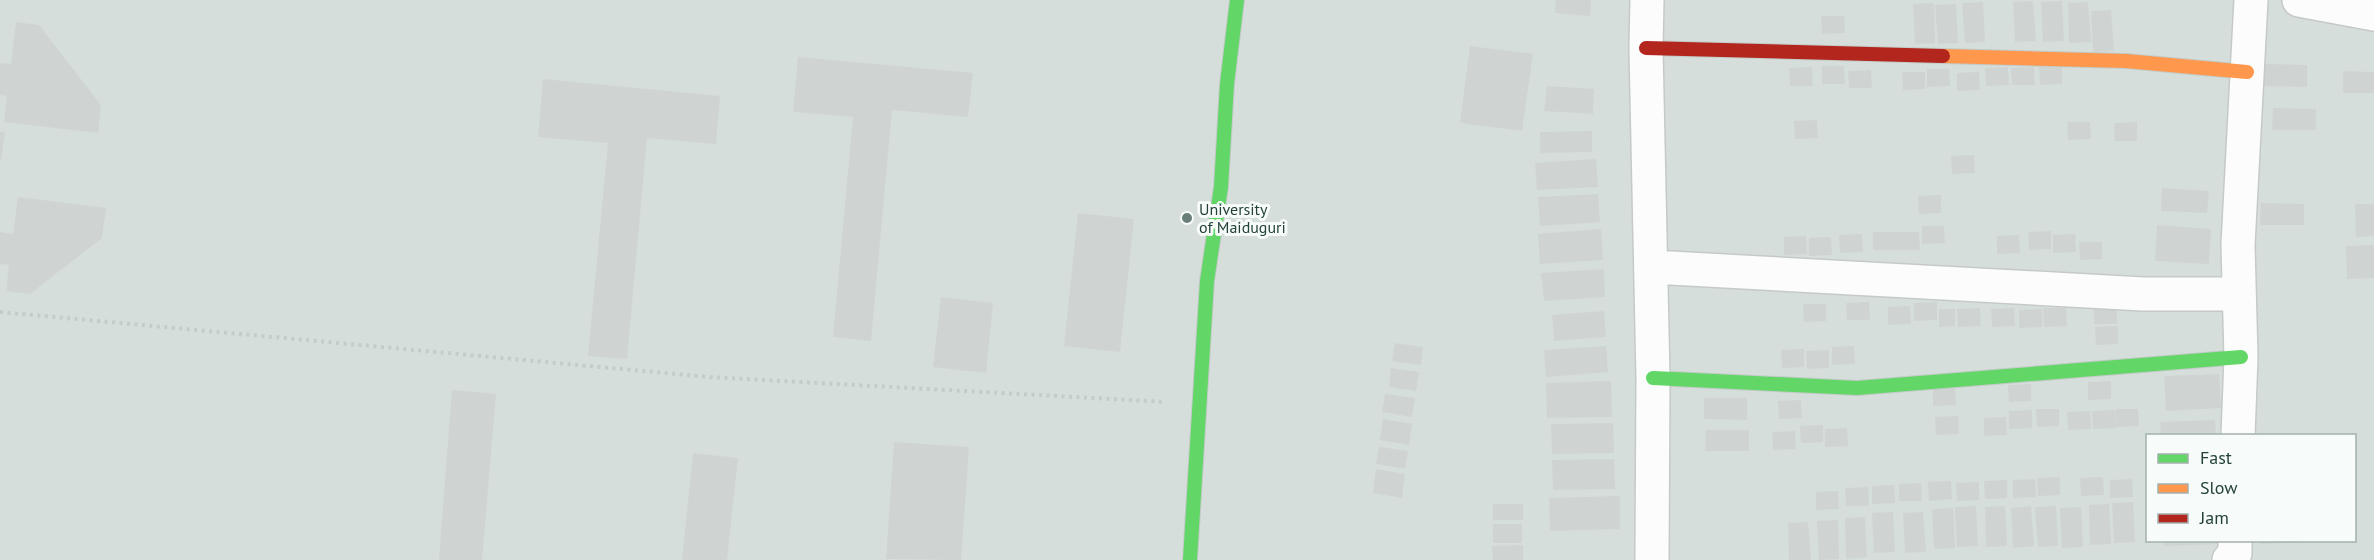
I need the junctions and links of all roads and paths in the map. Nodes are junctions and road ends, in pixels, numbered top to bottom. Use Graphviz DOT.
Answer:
graph roads {
  1 [pos="1237,0"];
  2 [pos="1647,0"];
  3 [pos="2251,0"];
  4 [pos="2309,1"];
  5 [pos="2374,14"];
  6 [pos="1646,48"];
  7 [pos="2247,72"];
  8 [pos="1652,267"];
  9 [pos="2239,294"];
  10 [pos="0,312"];
  11 [pos="2241,357"];
  12 [pos="1653,378"];
  13 [pos="1200,404"];
  14 [pos="2238,434"];
  15 [pos="2235,542"];
  16 [pos="1190,560"];
  17 [pos="1652,560"];
  18 [pos="2229,560"];
  1 -- 13 [label="street"];
  2 -- 6 [label="street"];
  3 -- 7 [label="street"];
  4 -- 5 [label="street"];
  6 -- 7 [label="street"];
  6 -- 8 [label="street"];
  7 -- 9 [label="street"];
  8 -- 9 [label="street"];
  8 -- 12 [label="street"];
  9 -- 11 [label="street"];
  10 -- 13 [label="path"];
  11 -- 12 [label="street"];
  11 -- 14 [label="street"];
  12 -- 17 [label="street"];
  13 -- 16 [label="street"];
  15 -- 18 [label="street"];
}
